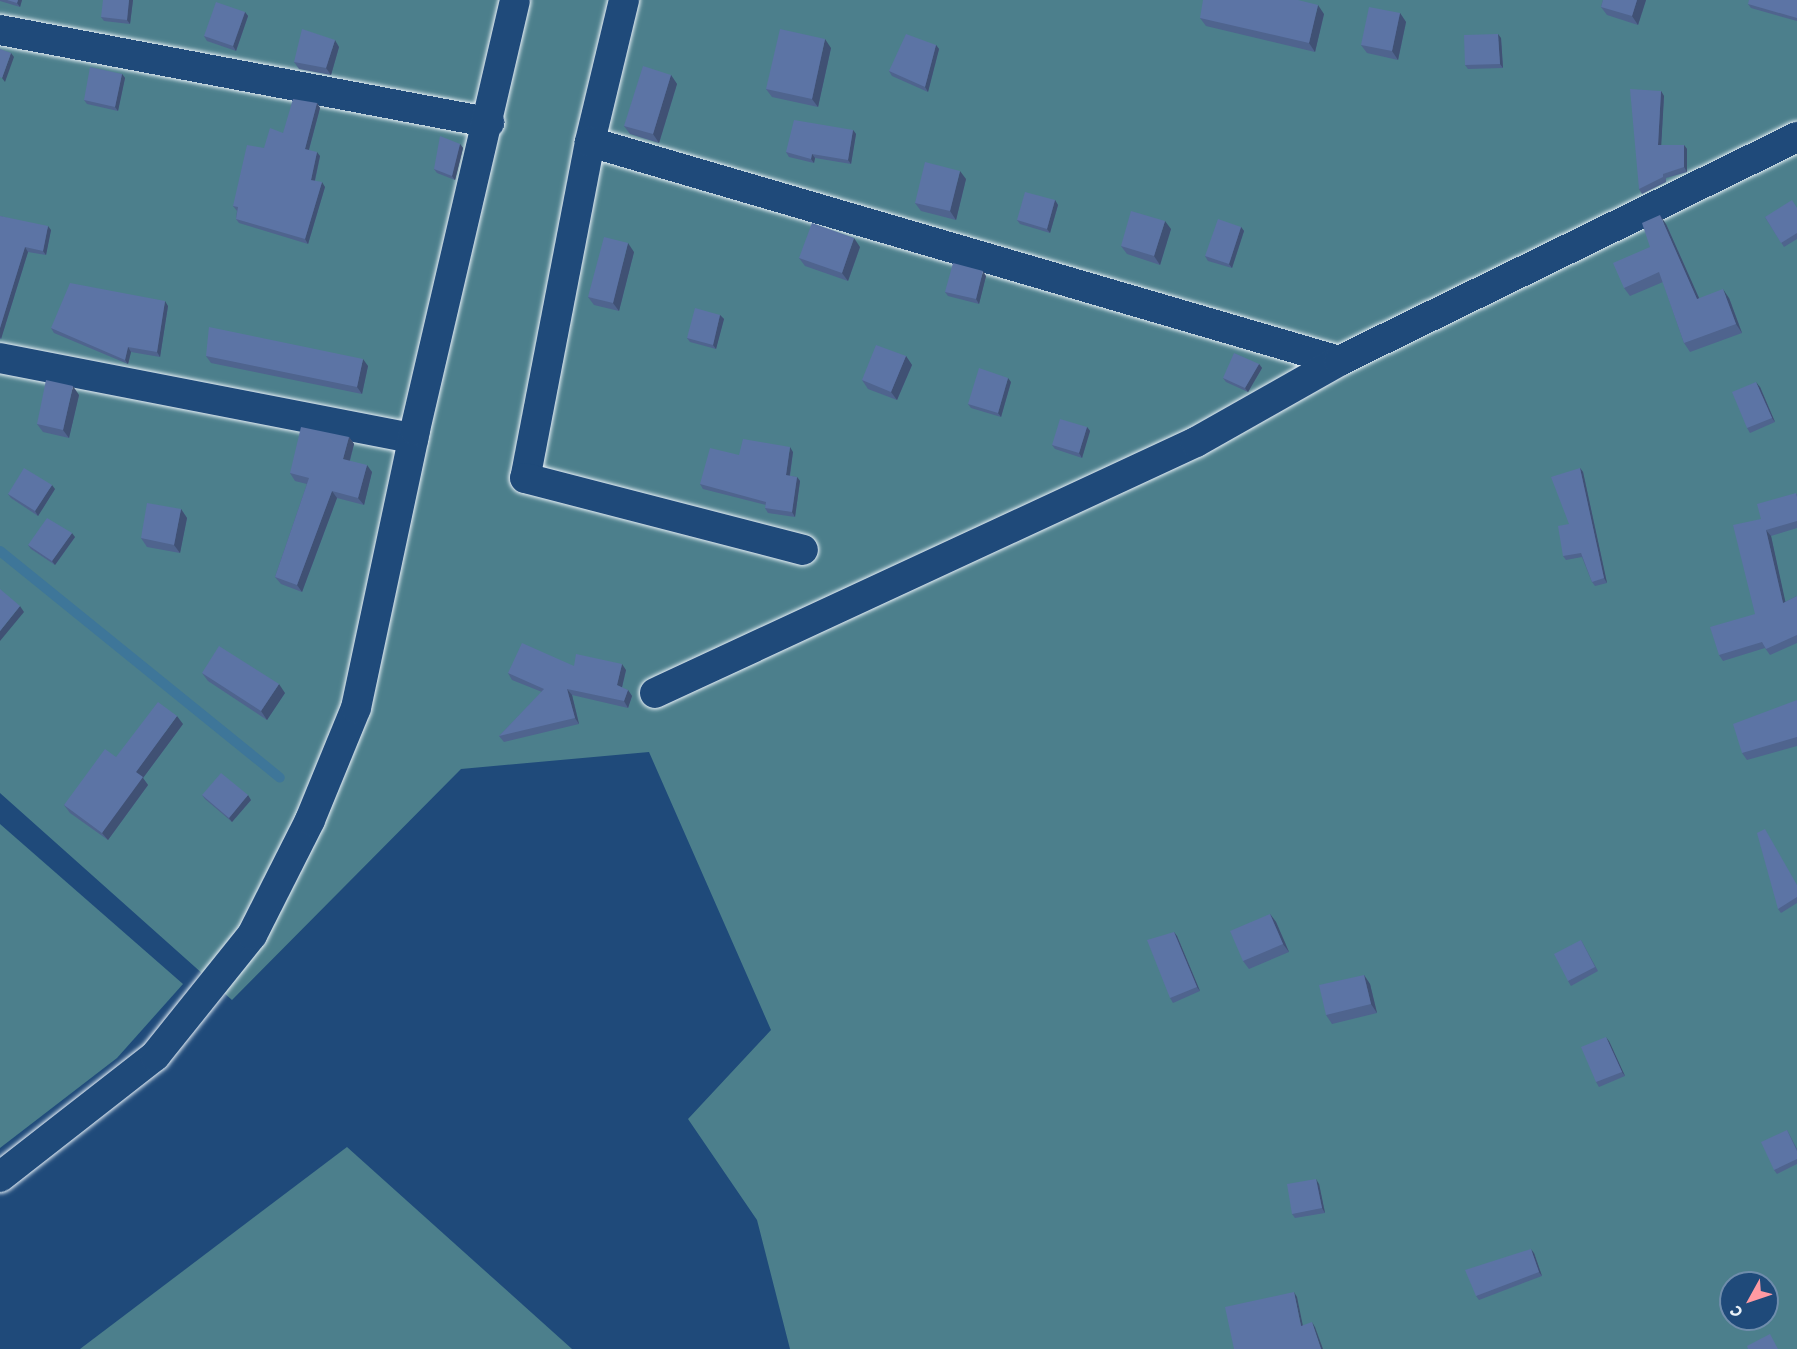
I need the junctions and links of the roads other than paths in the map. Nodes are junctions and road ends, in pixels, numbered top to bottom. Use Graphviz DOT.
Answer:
graph roads {
  1 [pos="514,0"];
  2 [pos="624,0"];
  3 [pos="0,30"];
  4 [pos="489,122"];
  5 [pos="1797,137"];
  6 [pos="591,142"];
  7 [pos="0,358"];
  8 [pos="1339,361"];
  9 [pos="413,438"];
  10 [pos="803,550"];
  11 [pos="655,693"];
  12 [pos="0,1177"];
  1 -- 4 [label="street"];
  2 -- 6 [label="street"];
  3 -- 4 [label="street"];
  4 -- 9 [label="street"];
  5 -- 8 [label="street"];
  6 -- 8 [label="street"];
  6 -- 10 [label="street"];
  7 -- 9 [label="street"];
  8 -- 11 [label="street"];
  9 -- 12 [label="street"];
}
